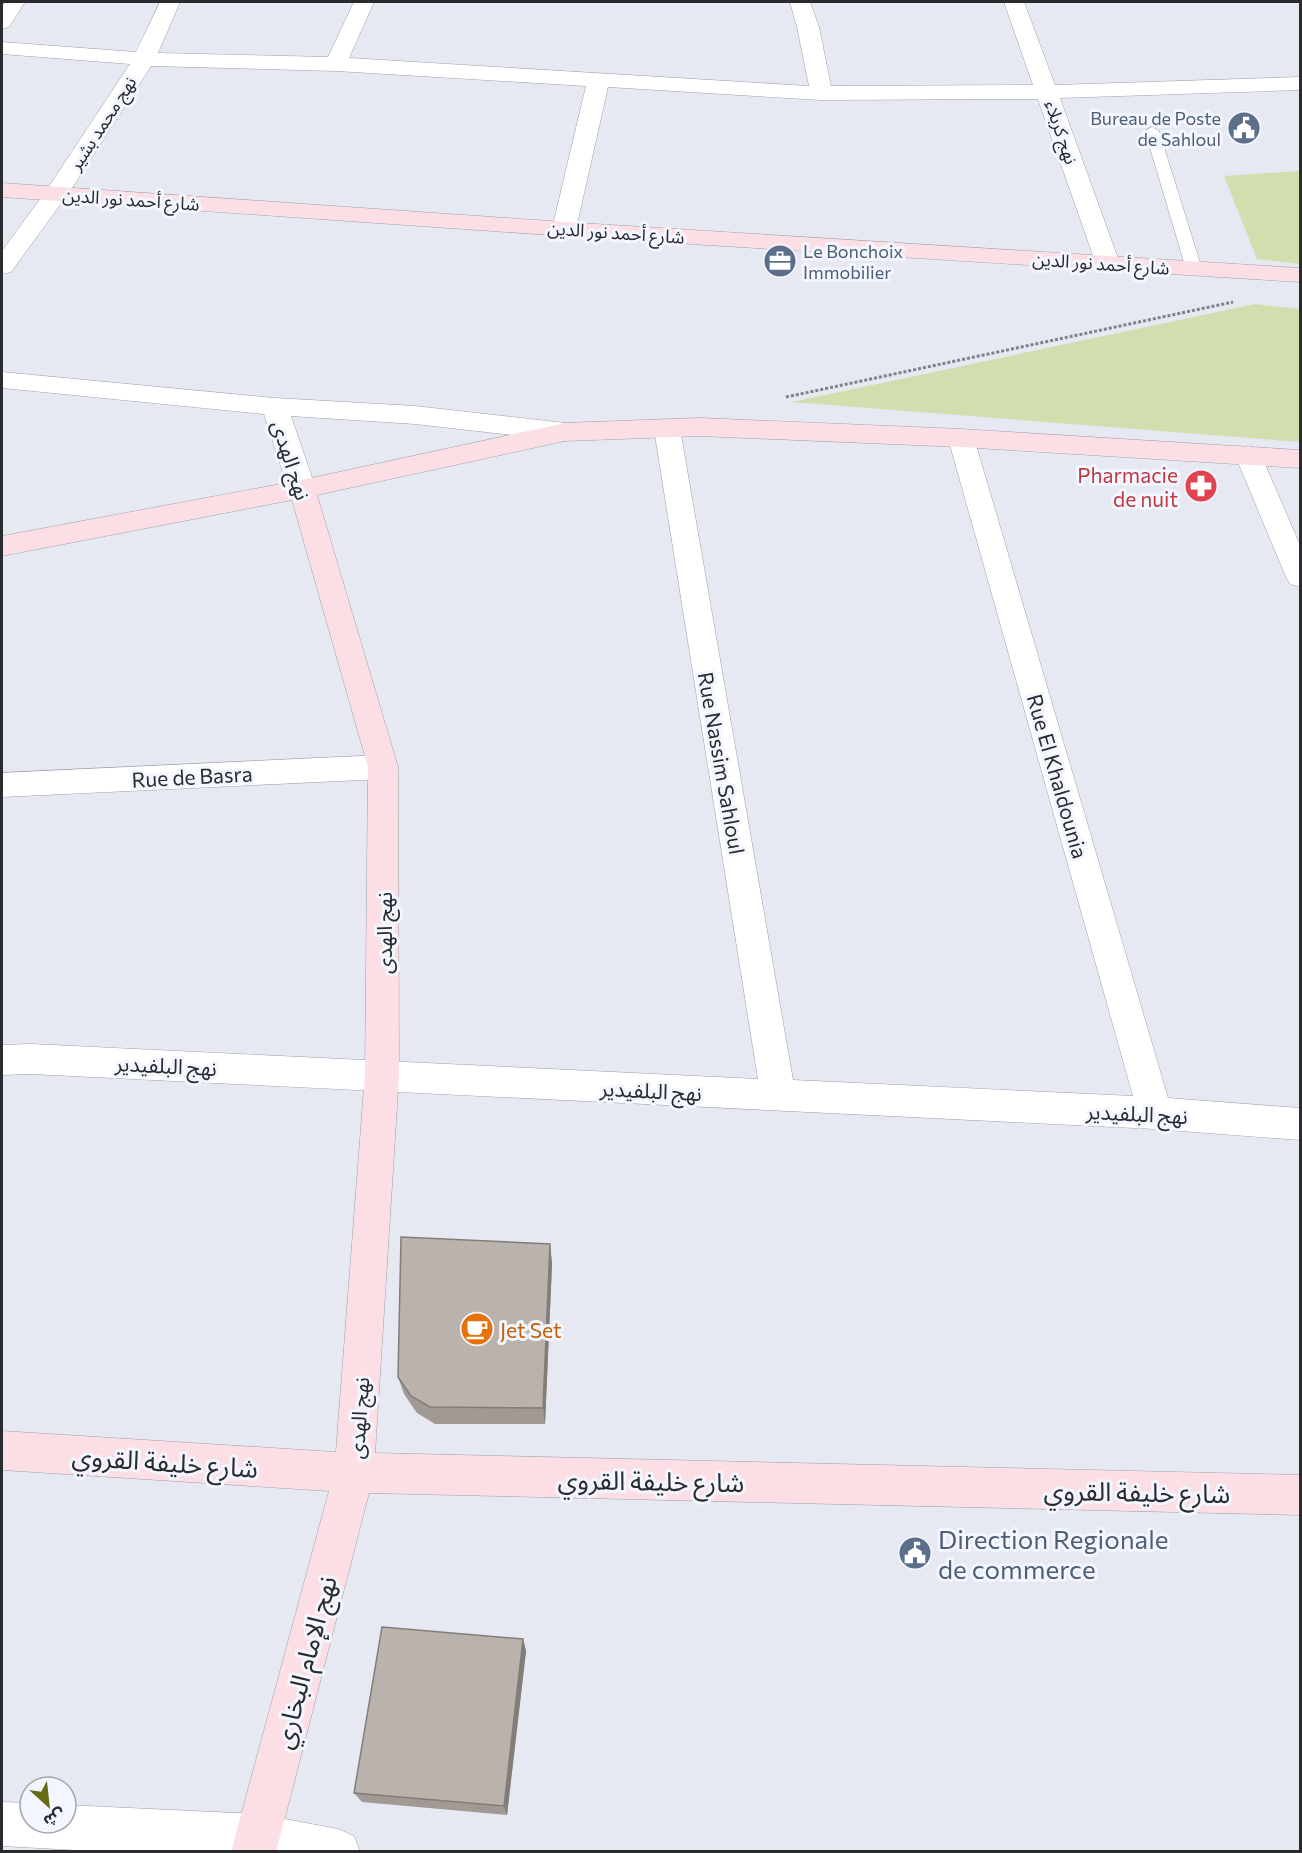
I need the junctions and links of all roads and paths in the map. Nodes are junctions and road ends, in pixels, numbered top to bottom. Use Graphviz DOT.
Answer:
graph roads {
  1 [pos="15,2"];
  2 [pos="170,2"];
  3 [pos="364,2"];
  4 [pos="800,2"];
  5 [pos="1014,2"];
  6 [pos="2,23"];
  7 [pos="2,48"];
  8 [pos="144,59"];
  9 [pos="336,64"];
  10 [pos="598,81"];
  11 [pos="1300,84"];
  12 [pos="1048,92"];
  13 [pos="821,93"];
  14 [pos="1152,131"];
  15 [pos="2,190"];
  16 [pos="56,194"];
  17 [pos="564,229"];
  18 [pos="1108,264"];
  19 [pos="2,267"];
  20 [pos="1194,269"];
  21 [pos="1299,285"];
  22 [pos="2,380"];
  23 [pos="786,397"];
  24 [pos="275,407"];
  25 [pos="667,429"];
  26 [pos="565,432"];
  27 [pos="961,438"];
  28 [pos="1248,455"];
  29 [pos="1300,459"];
  30 [pos="302,489"];
  31 [pos="2,546"];
  32 [pos="1300,577"];
  33 [pos="383,766"];
  34 [pos="2,785"];
  35 [pos="2,1060"];
  36 [pos="382,1075"];
  37 [pos="778,1096"];
  38 [pos="1155,1113"];
  39 [pos="1300,1124"];
  40 [pos="2,1450"];
  41 [pos="354,1473"];
  42 [pos="1300,1495"];
  43 [pos="2,1824"];
  44 [pos="255,1844"];
  45 [pos="338,1851"];
  1 -- 6 [label="street"];
  2 -- 8 [label="street, نهج محمد بشير"];
  3 -- 9 [label="street"];
  4 -- 13 [label="street"];
  5 -- 12 [label="street, نهج كربلاء"];
  7 -- 8 [label="street"];
  8 -- 9 [label="street"];
  8 -- 16 [label="street, نهج محمد بشير"];
  9 -- 10 [label="street"];
  10 -- 13 [label="street"];
  10 -- 17 [label="street"];
  11 -- 12 [label="street"];
  12 -- 13 [label="street"];
  12 -- 18 [label="street, نهج كربلاء"];
  14 -- 20 [label="lane"];
  15 -- 16 [label="street, شارع أحمد نور الدين"];
  16 -- 17 [label="street, شارع أحمد نور الدين"];
  16 -- 19 [label="street, نهج محمد بشير"];
  17 -- 18 [label="street, شارع أحمد نور الدين"];
  18 -- 20 [label="street, شارع أحمد نور الدين"];
  20 -- 21 [label="street, شارع أحمد نور الدين"];
  21 -- 23 [label="path"];
  22 -- 24 [label="street"];
  24 -- 26 [label="street"];
  24 -- 30 [label="street, نهج الهدى"];
  25 -- 26 [label="street"];
  25 -- 27 [label="street"];
  25 -- 37 [label="street, Rue Nassim Sahloul"];
  26 -- 30 [label="street"];
  27 -- 28 [label="street"];
  27 -- 38 [label="street, Rue El Khaldounia"];
  28 -- 29 [label="street"];
  28 -- 32 [label="street"];
  30 -- 31 [label="street"];
  30 -- 33 [label="street, نهج الهدى"];
  33 -- 34 [label="street, Rue de Basra"];
  33 -- 36 [label="street, نهج الهدى"];
  35 -- 36 [label="street, نهج البلفيدير"];
  36 -- 37 [label="street, نهج البلفيدير"];
  36 -- 41 [label="street, نهج الهدى"];
  37 -- 38 [label="street, نهج البلفيدير"];
  38 -- 39 [label="street, نهج البلفيدير"];
  40 -- 41 [label="street, شارع خليفة القروي"];
  41 -- 42 [label="street, شارع خليفة القروي"];
  41 -- 44 [label="street, نهج الإمام البخاري"];
  43 -- 44 [label="street"];
  44 -- 45 [label="street"];
}
